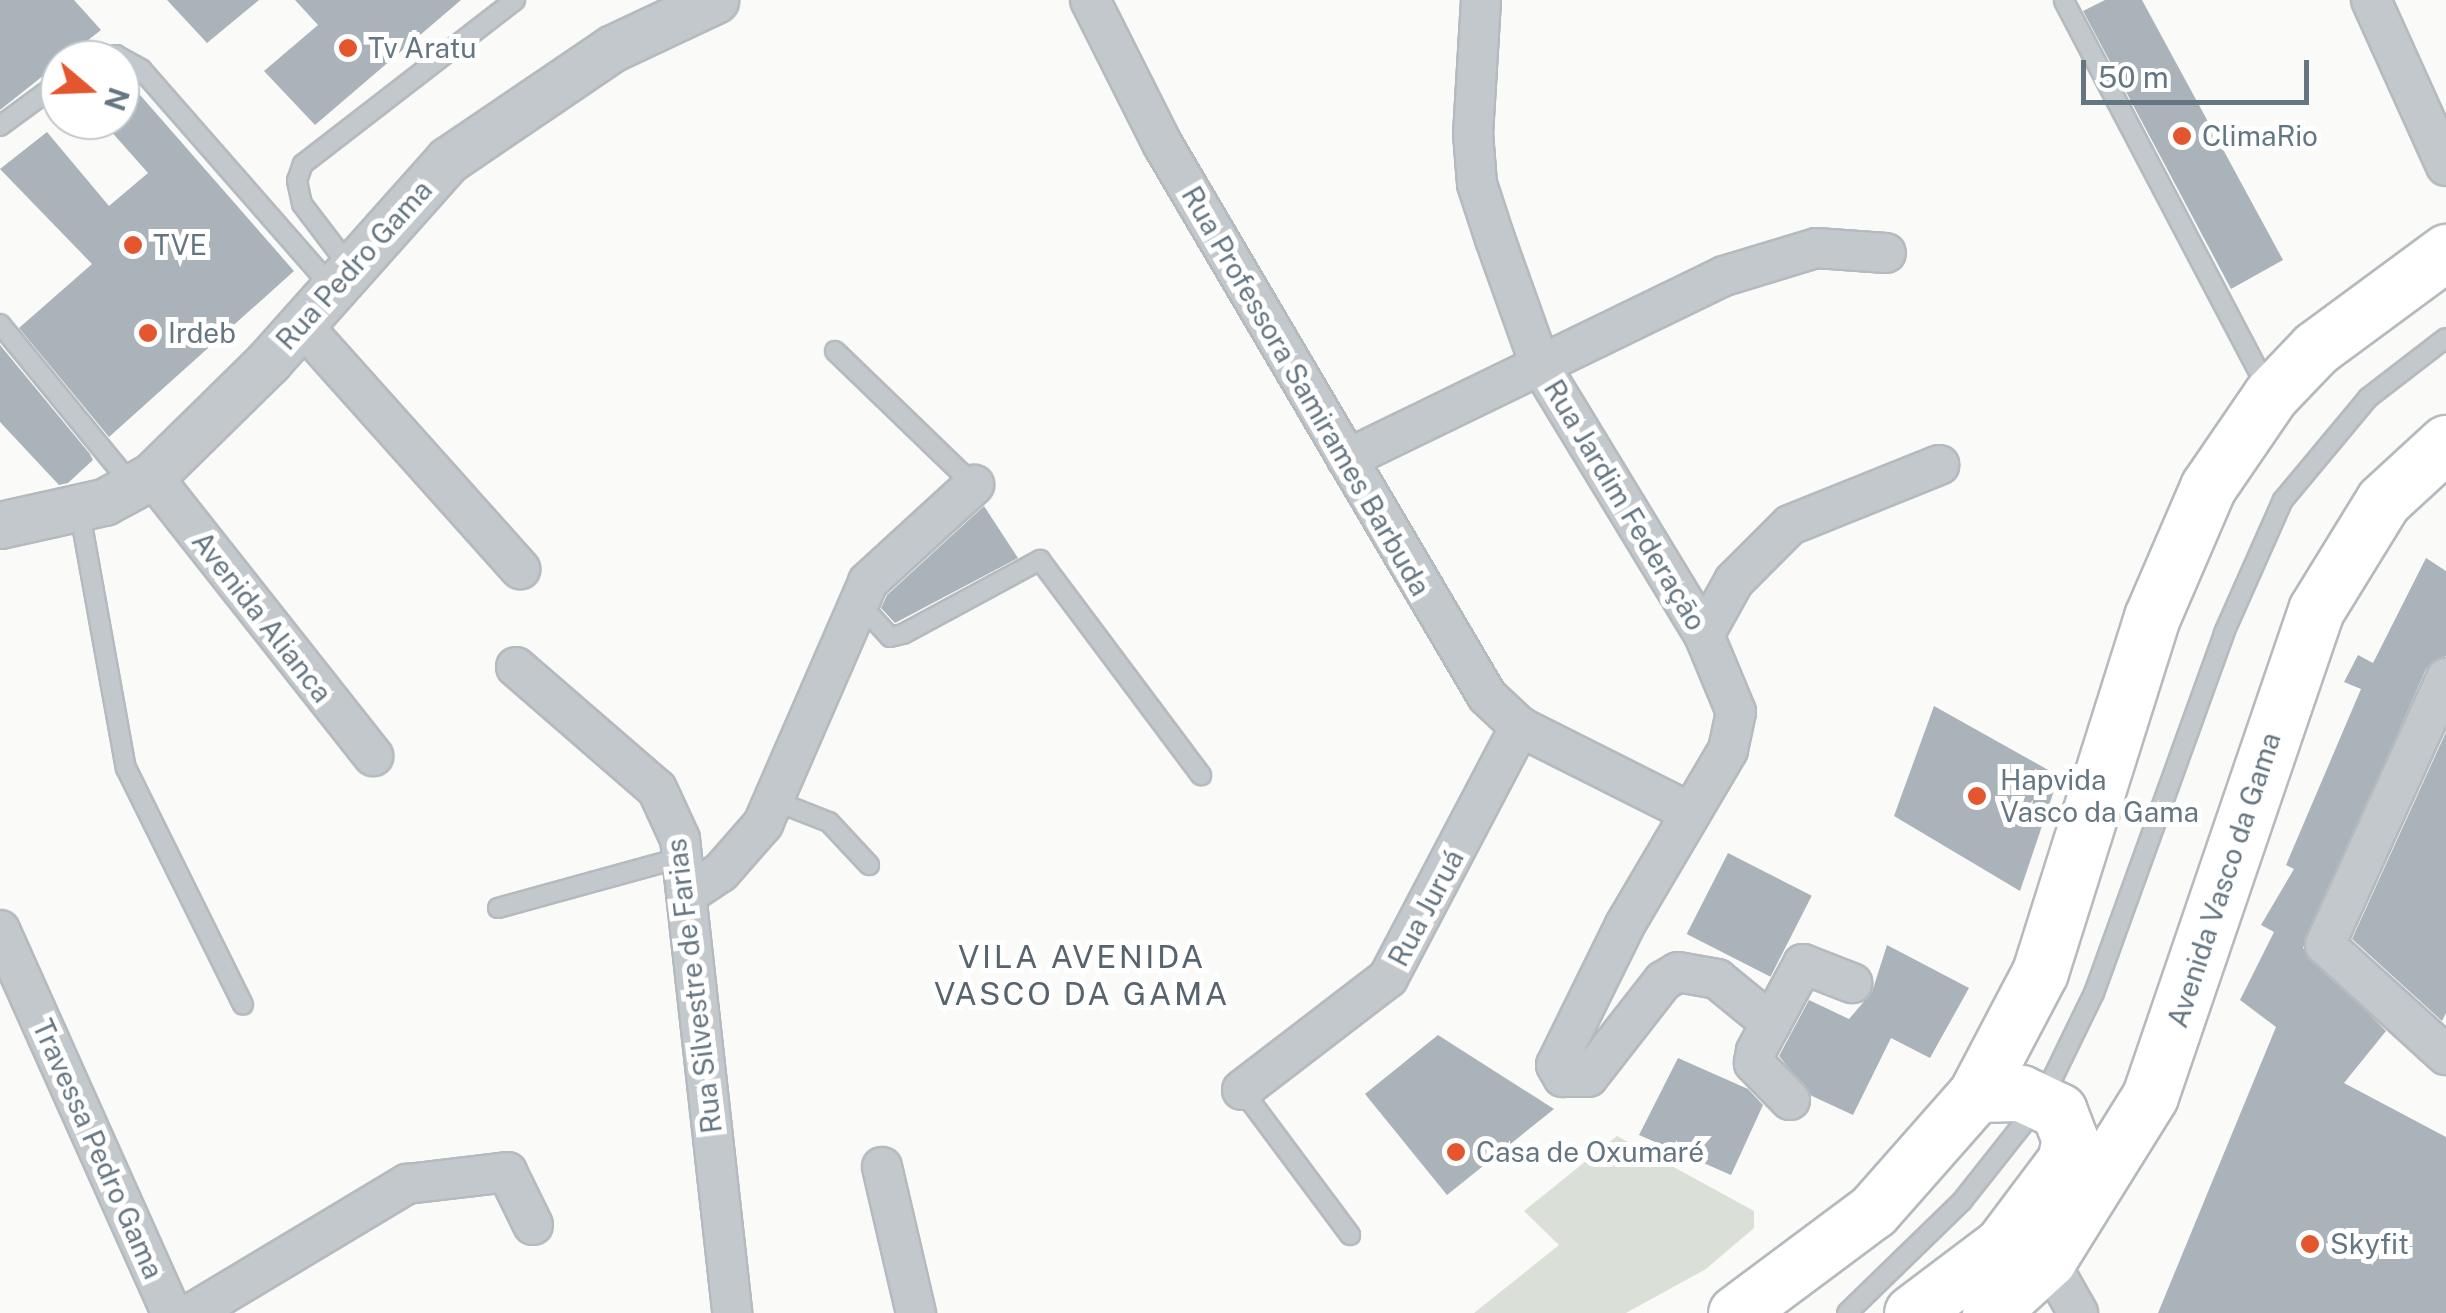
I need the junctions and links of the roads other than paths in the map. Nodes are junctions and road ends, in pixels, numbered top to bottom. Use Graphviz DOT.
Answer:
graph roads {
  1 [pos="515,0"];
  2 [pos="1090,0"];
  3 [pos="1111,0"];
  4 [pos="1481,0"];
  5 [pos="2371,0"];
  6 [pos="2064,1"];
  7 [pos="693,4"];
  8 [pos="1112,40"];
  9 [pos="140,68"];
  10 [pos="40,97"];
  11 [pos="0,126"];
  12 [pos="2446,166"];
  13 [pos="2446,252"];
  14 [pos="1886,254"];
  15 [pos="341,277"];
  16 [pos="0,324"];
  17 [pos="301,324"];
  18 [pos="2446,338"];
  19 [pos="835,351"];
  20 [pos="1540,364"];
  21 [pos="2271,395"];
  22 [pos="2446,443"];
  23 [pos="1346,459"];
  24 [pos="1940,466"];
  25 [pos="144,482"];
  26 [pos="974,485"];
  27 [pos="78,508"];
  28 [pos="0,525"];
  29 [pos="520,570"];
  30 [pos="856,600"];
  31 [pos="1704,635"];
  32 [pos="516,667"];
  33 [pos="2446,678"];
  34 [pos="1520,727"];
  35 [pos="373,756"];
  36 [pos="1201,775"];
  37 [pos="775,801"];
  38 [pos="1691,813"];
  39 [pos="868,865"];
  40 [pos="686,875"];
  41 [pos="498,908"];
  42 [pos="2,942"];
  43 [pos="1852,982"];
  44 [pos="244,1005"];
  45 [pos="1772,1023"];
  46 [pos="2446,1055"];
  47 [pos="1242,1090"];
  48 [pos="1976,1094"];
  49 [pos="1790,1100"];
  50 [pos="2042,1100"];
  51 [pos="882,1167"];
  52 [pos="533,1225"];
  53 [pos="1350,1235"];
  54 [pos="2048,1260"];
  55 [pos="171,1313"];
  56 [pos="192,1313"];
  57 [pos="732,1313"];
  58 [pos="916,1313"];
  59 [pos="1736,1313"];
  60 [pos="1847,1313"];
  61 [pos="1912,1313"];
  62 [pos="1990,1313"];
  63 [pos="2078,1313"];
  1 -- 15 [label="lane"];
  2 -- 8 [label="street, Rua Professora Samirames Barbuda"];
  3 -- 8 [label="street, Rua Professora Samirames Barbuda"];
  4 -- 20 [label="street, Rua Jardim Federação"];
  5 -- 12 [label="street"];
  6 -- 21 [label="lane"];
  7 -- 15 [label="street, Rua Pedro Gama"];
  8 -- 23 [label="street, Rua Professora Samirames Barbuda"];
  9 -- 15 [label="lane"];
  10 -- 11 [label="lane"];
  13 -- 21 [label="main road"];
  14 -- 20 [label="street"];
  15 -- 17 [label="street, Rua Pedro Gama"];
  16 -- 25 [label="lane"];
  17 -- 25 [label="street, Rua Pedro Gama"];
  17 -- 29 [label="street"];
  18 -- 50 [label="lane"];
  19 -- 26 [label="lane"];
  20 -- 23 [label="street"];
  20 -- 31 [label="street, Rua Jardim Federação"];
  21 -- 48 [label="main road"];
  22 -- 54 [label="main road, Avenida Vasco da Gama"];
  23 -- 34 [label="street, Rua Professora Samirames Barbuda"];
  24 -- 31 [label="street"];
  25 -- 27 [label="street, Rua Pedro Gama"];
  25 -- 35 [label="street, Avenida Alianca"];
  26 -- 30 [label="street"];
  27 -- 28 [label="street, Rua Pedro Gama"];
  27 -- 44 [label="lane"];
  30 -- 36 [label="lane"];
  30 -- 37 [label="street"];
  31 -- 38 [label="street, Rua Jardim Federação"];
  32 -- 40 [label="street, Rua Silvestre de Farias"];
  33 -- 46 [label="street"];
  34 -- 38 [label="street"];
  34 -- 47 [label="street, Rua Juruá"];
  37 -- 39 [label="lane"];
  37 -- 40 [label="street"];
  38 -- 45 [label="street, Rua Jardim Federação"];
  40 -- 41 [label="lane"];
  40 -- 57 [label="street, Rua Silvestre de Farias"];
  42 -- 55 [label="street, Travessa Pedro Gama"];
  43 -- 45 [label="street"];
  45 -- 49 [label="street"];
  47 -- 53 [label="lane"];
  48 -- 50 [label="main road"];
  48 -- 59 [label="main road"];
  50 -- 60 [label="lane"];
  50 -- 61 [label="main road"];
  51 -- 58 [label="street"];
  52 -- 56 [label="street"];
  54 -- 62 [label="main road, Avenida Vasco da Gama"];
  54 -- 63 [label="street"];
}
